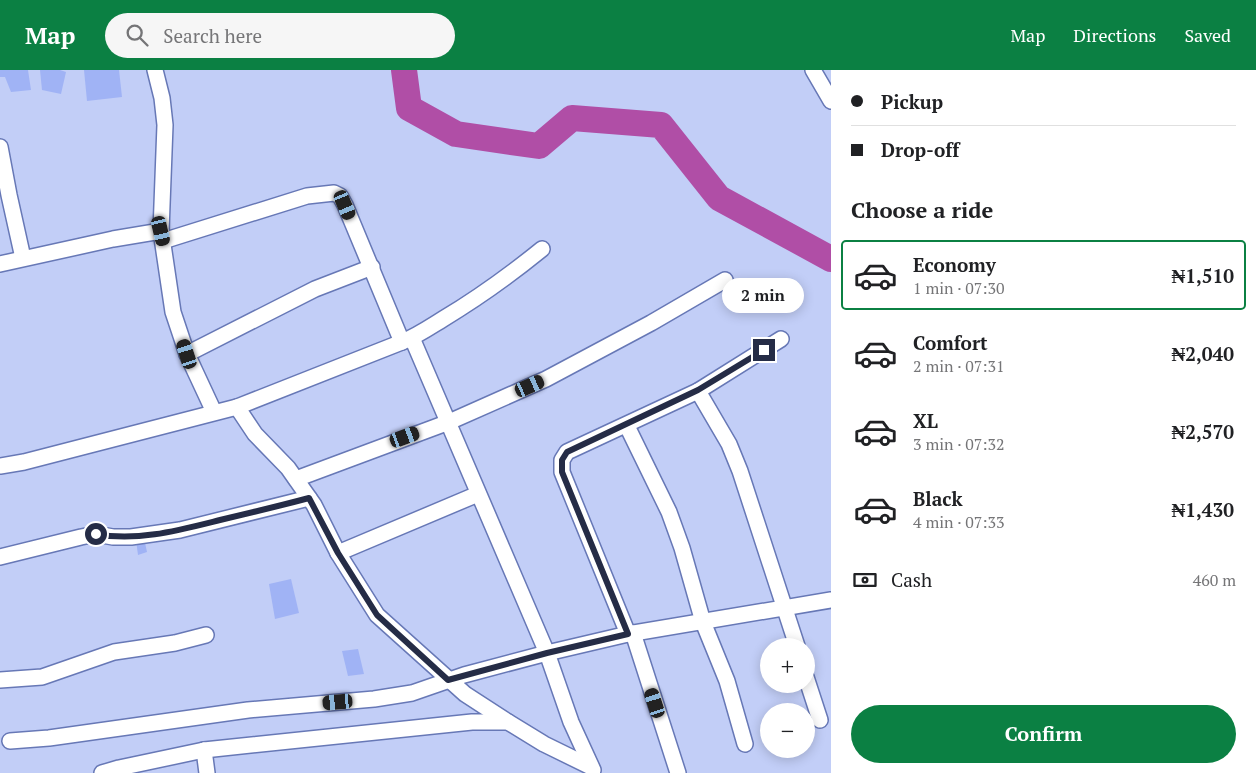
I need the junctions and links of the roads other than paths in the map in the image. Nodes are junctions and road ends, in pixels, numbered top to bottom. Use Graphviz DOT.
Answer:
graph roads {
  1 [pos="155,70"];
  2 [pos="813,70"];
  3 [pos="831,101"];
  4 [pos="0,147"];
  5 [pos="162,236"];
  6 [pos="542,249"];
  7 [pos="23,258"];
  8 [pos="0,264"];
  9 [pos="372,267"];
  10 [pos="725,280"];
  11 [pos="781,339"];
  12 [pos="408,340"];
  13 [pos="187,354"];
  14 [pos="698,390"];
  15 [pos="237,407"];
  16 [pos="214,412"];
  17 [pos="449,422"];
  18 [pos="627,426"];
  19 [pos="0,466"];
  20 [pos="296,479"];
  21 [pos="478,494"];
  22 [pos="309,498"];
  23 [pos="338,553"];
  24 [pos="0,557"];
  25 [pos="831,600"];
  26 [pos="785,608"];
  27 [pos="703,622"];
  28 [pos="630,633"];
  29 [pos="206,635"];
  30 [pos="794,638"];
  31 [pos="547,653"];
  32 [pos="0,680"];
  33 [pos="448,680"];
  34 [pos="811,693"];
  35 [pos="820,720"];
  36 [pos="508,722"];
  37 [pos="10,741"];
  38 [pos="745,744"];
  39 [pos="204,750"];
  40 [pos="593,770"];
  41 [pos="102,773"];
  42 [pos="206,773"];
  43 [pos="678,773"];
  1 -- 5 [label="street"];
  2 -- 3 [label="street"];
  4 -- 7 [label="street"];
  5 -- 7 [label="street"];
  5 -- 9 [label="street"];
  5 -- 13 [label="street"];
  6 -- 12 [label="street"];
  7 -- 8 [label="street"];
  9 -- 12 [label="street"];
  9 -- 13 [label="street"];
  10 -- 17 [label="street"];
  11 -- 14 [label="street"];
  12 -- 15 [label="street"];
  12 -- 17 [label="street"];
  13 -- 16 [label="street"];
  14 -- 18 [label="street"];
  14 -- 26 [label="street"];
  15 -- 16 [label="street"];
  15 -- 20 [label="street"];
  16 -- 19 [label="street"];
  17 -- 20 [label="street"];
  17 -- 21 [label="street"];
  18 -- 27 [label="street"];
  18 -- 28 [label="street"];
  20 -- 22 [label="street"];
  21 -- 23 [label="street"];
  21 -- 31 [label="street"];
  22 -- 23 [label="street"];
  22 -- 24 [label="street"];
  23 -- 33 [label="street"];
  25 -- 26 [label="street"];
  26 -- 27 [label="street"];
  26 -- 30 [label="street"];
  27 -- 28 [label="street"];
  27 -- 38 [label="street"];
  28 -- 31 [label="street"];
  28 -- 43 [label="street"];
  29 -- 32 [label="street"];
  31 -- 33 [label="street"];
  31 -- 40 [label="street"];
  33 -- 36 [label="street"];
  33 -- 37 [label="street"];
  34 -- 35 [label="street"];
  36 -- 39 [label="street"];
  36 -- 40 [label="street"];
  39 -- 41 [label="street"];
  39 -- 42 [label="street"];
}
